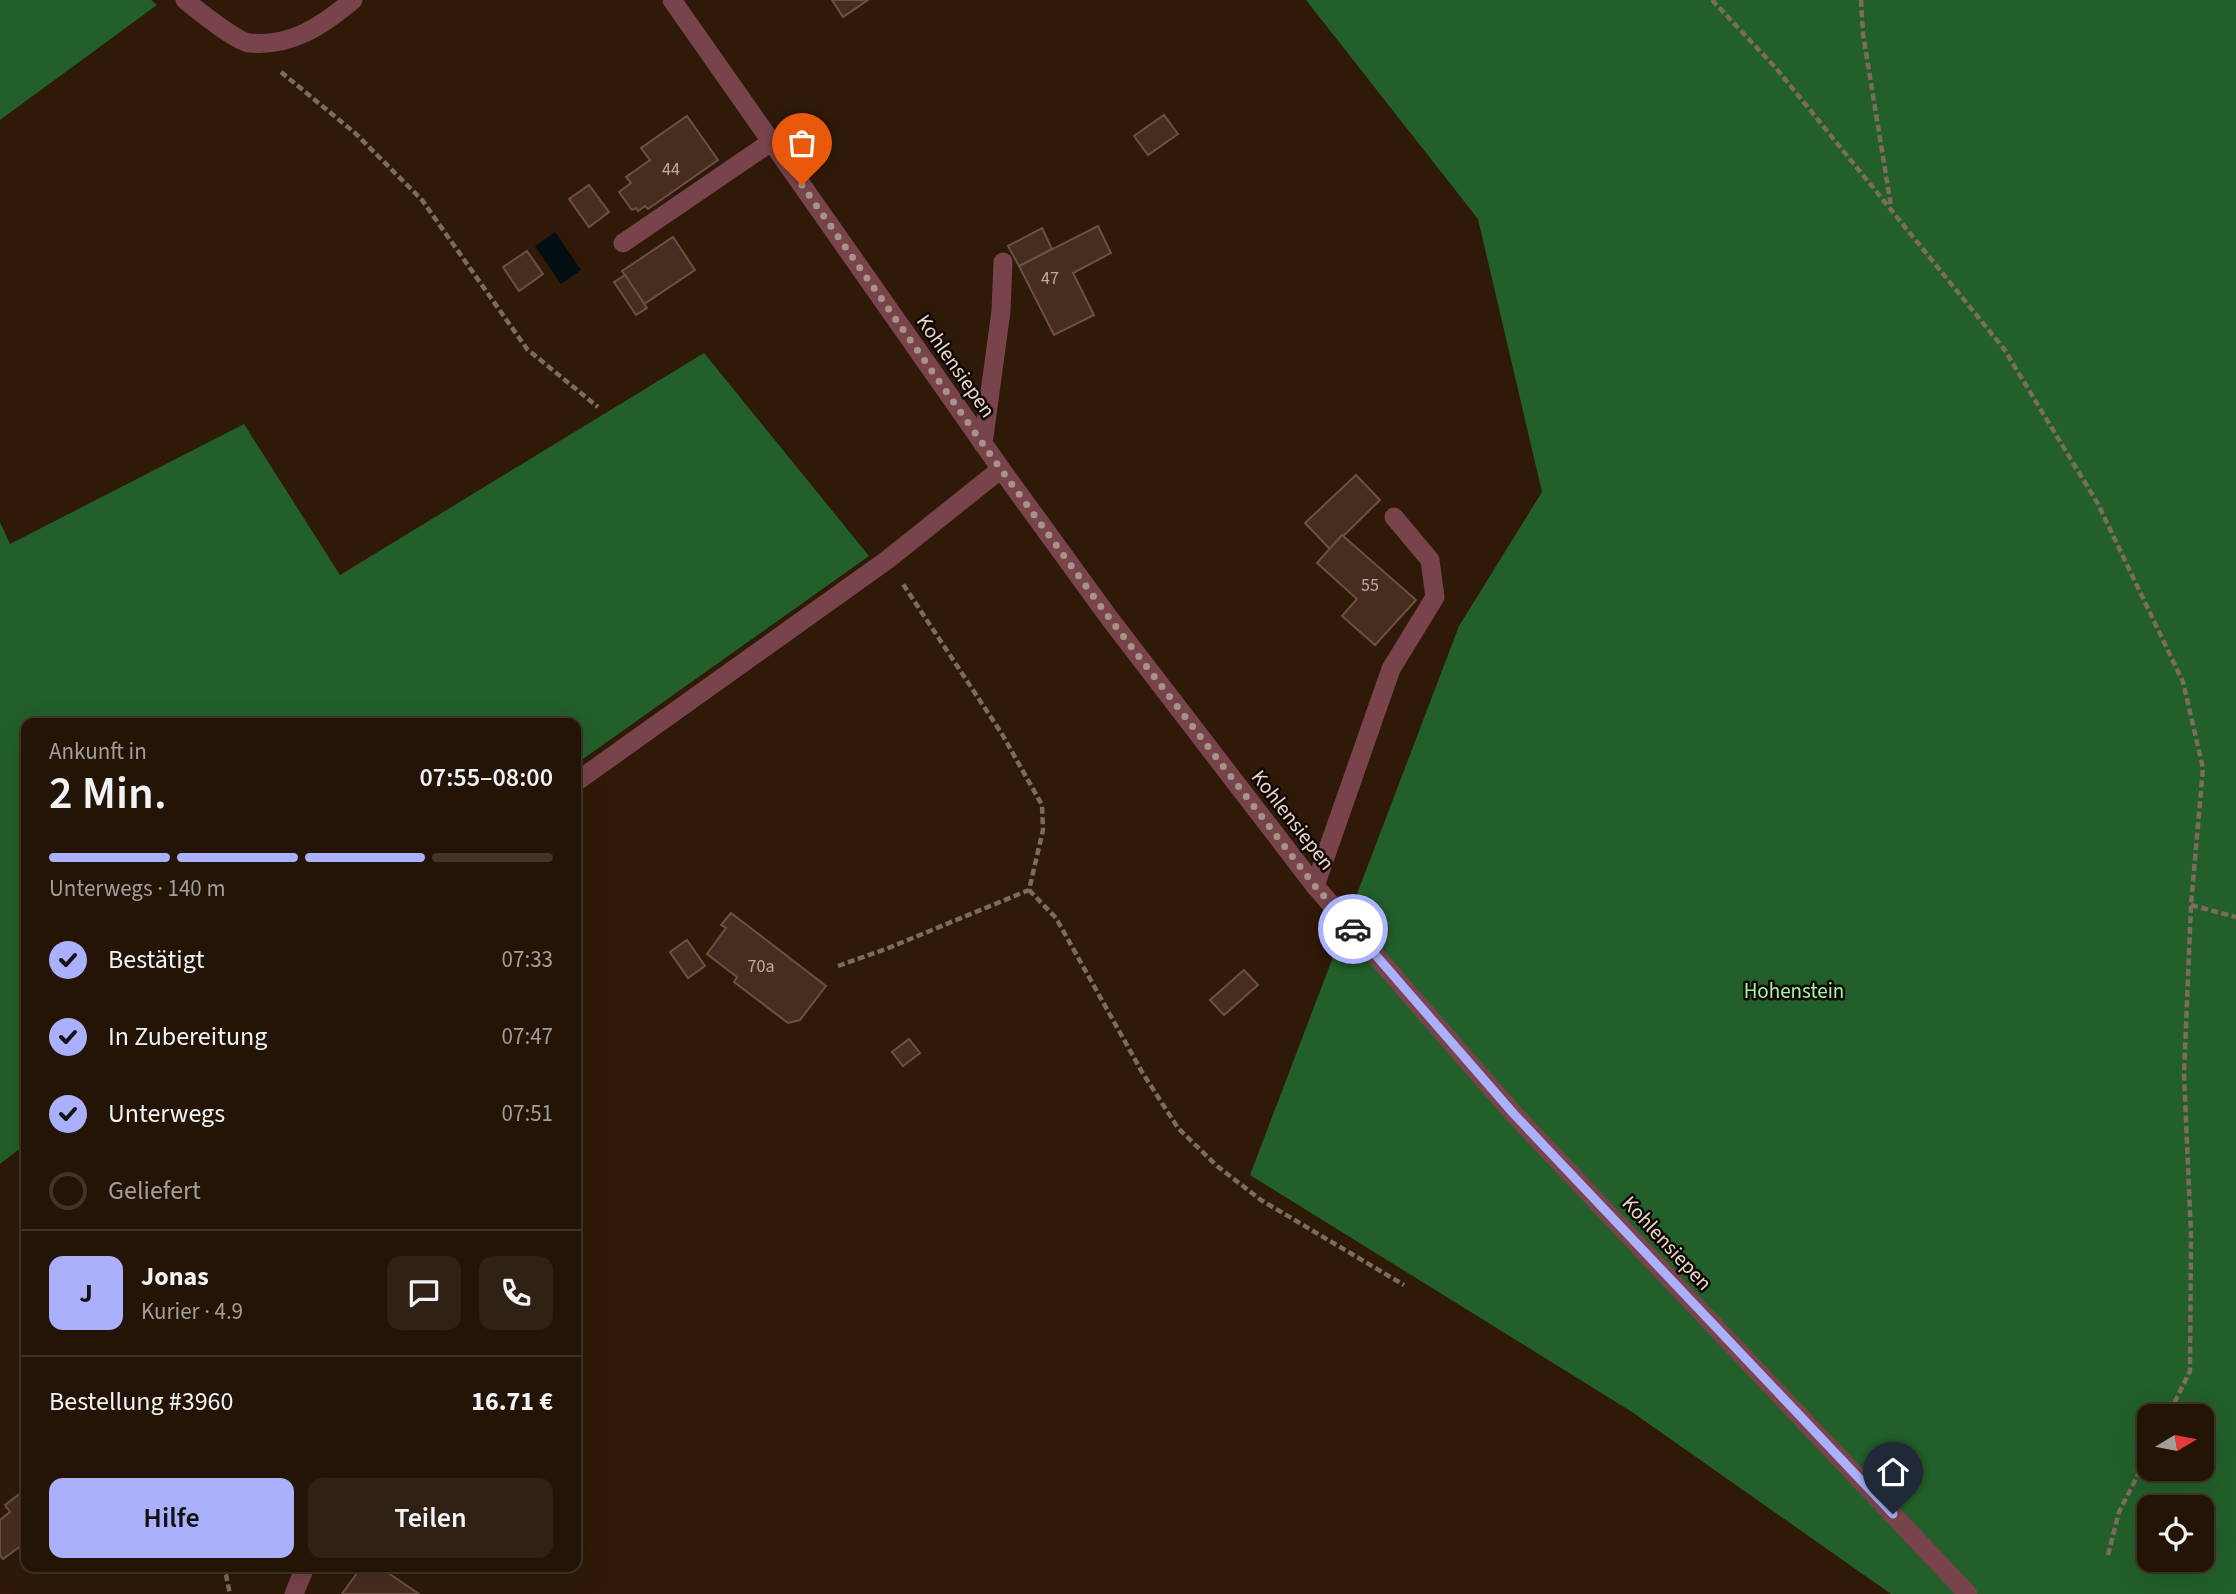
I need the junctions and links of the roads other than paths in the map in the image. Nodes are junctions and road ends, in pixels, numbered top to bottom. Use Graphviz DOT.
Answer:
graph roads {
  1 [pos="185,0"];
  2 [pos="353,0"];
  3 [pos="672,0"];
  4 [pos="771,142"];
  5 [pos="623,243"];
  6 [pos="1003,262"];
  7 [pos="983,444"];
  8 [pos="1001,469"];
  9 [pos="1394,517"];
  10 [pos="581,778"];
  11 [pos="1315,886"];
  12 [pos="303,1572"];
  13 [pos="294,1594"];
  14 [pos="1968,1594"];
  1 -- 2 [label="street"];
  3 -- 4 [label="street, Kohlensiepen"];
  4 -- 5 [label="street"];
  4 -- 7 [label="street, Kohlensiepen"];
  6 -- 7 [label="street"];
  7 -- 8 [label="street, Kohlensiepen"];
  8 -- 10 [label="street"];
  8 -- 11 [label="street, Kohlensiepen"];
  9 -- 11 [label="street"];
  11 -- 14 [label="street, Kohlensiepen"];
  12 -- 13 [label="street"];
}
